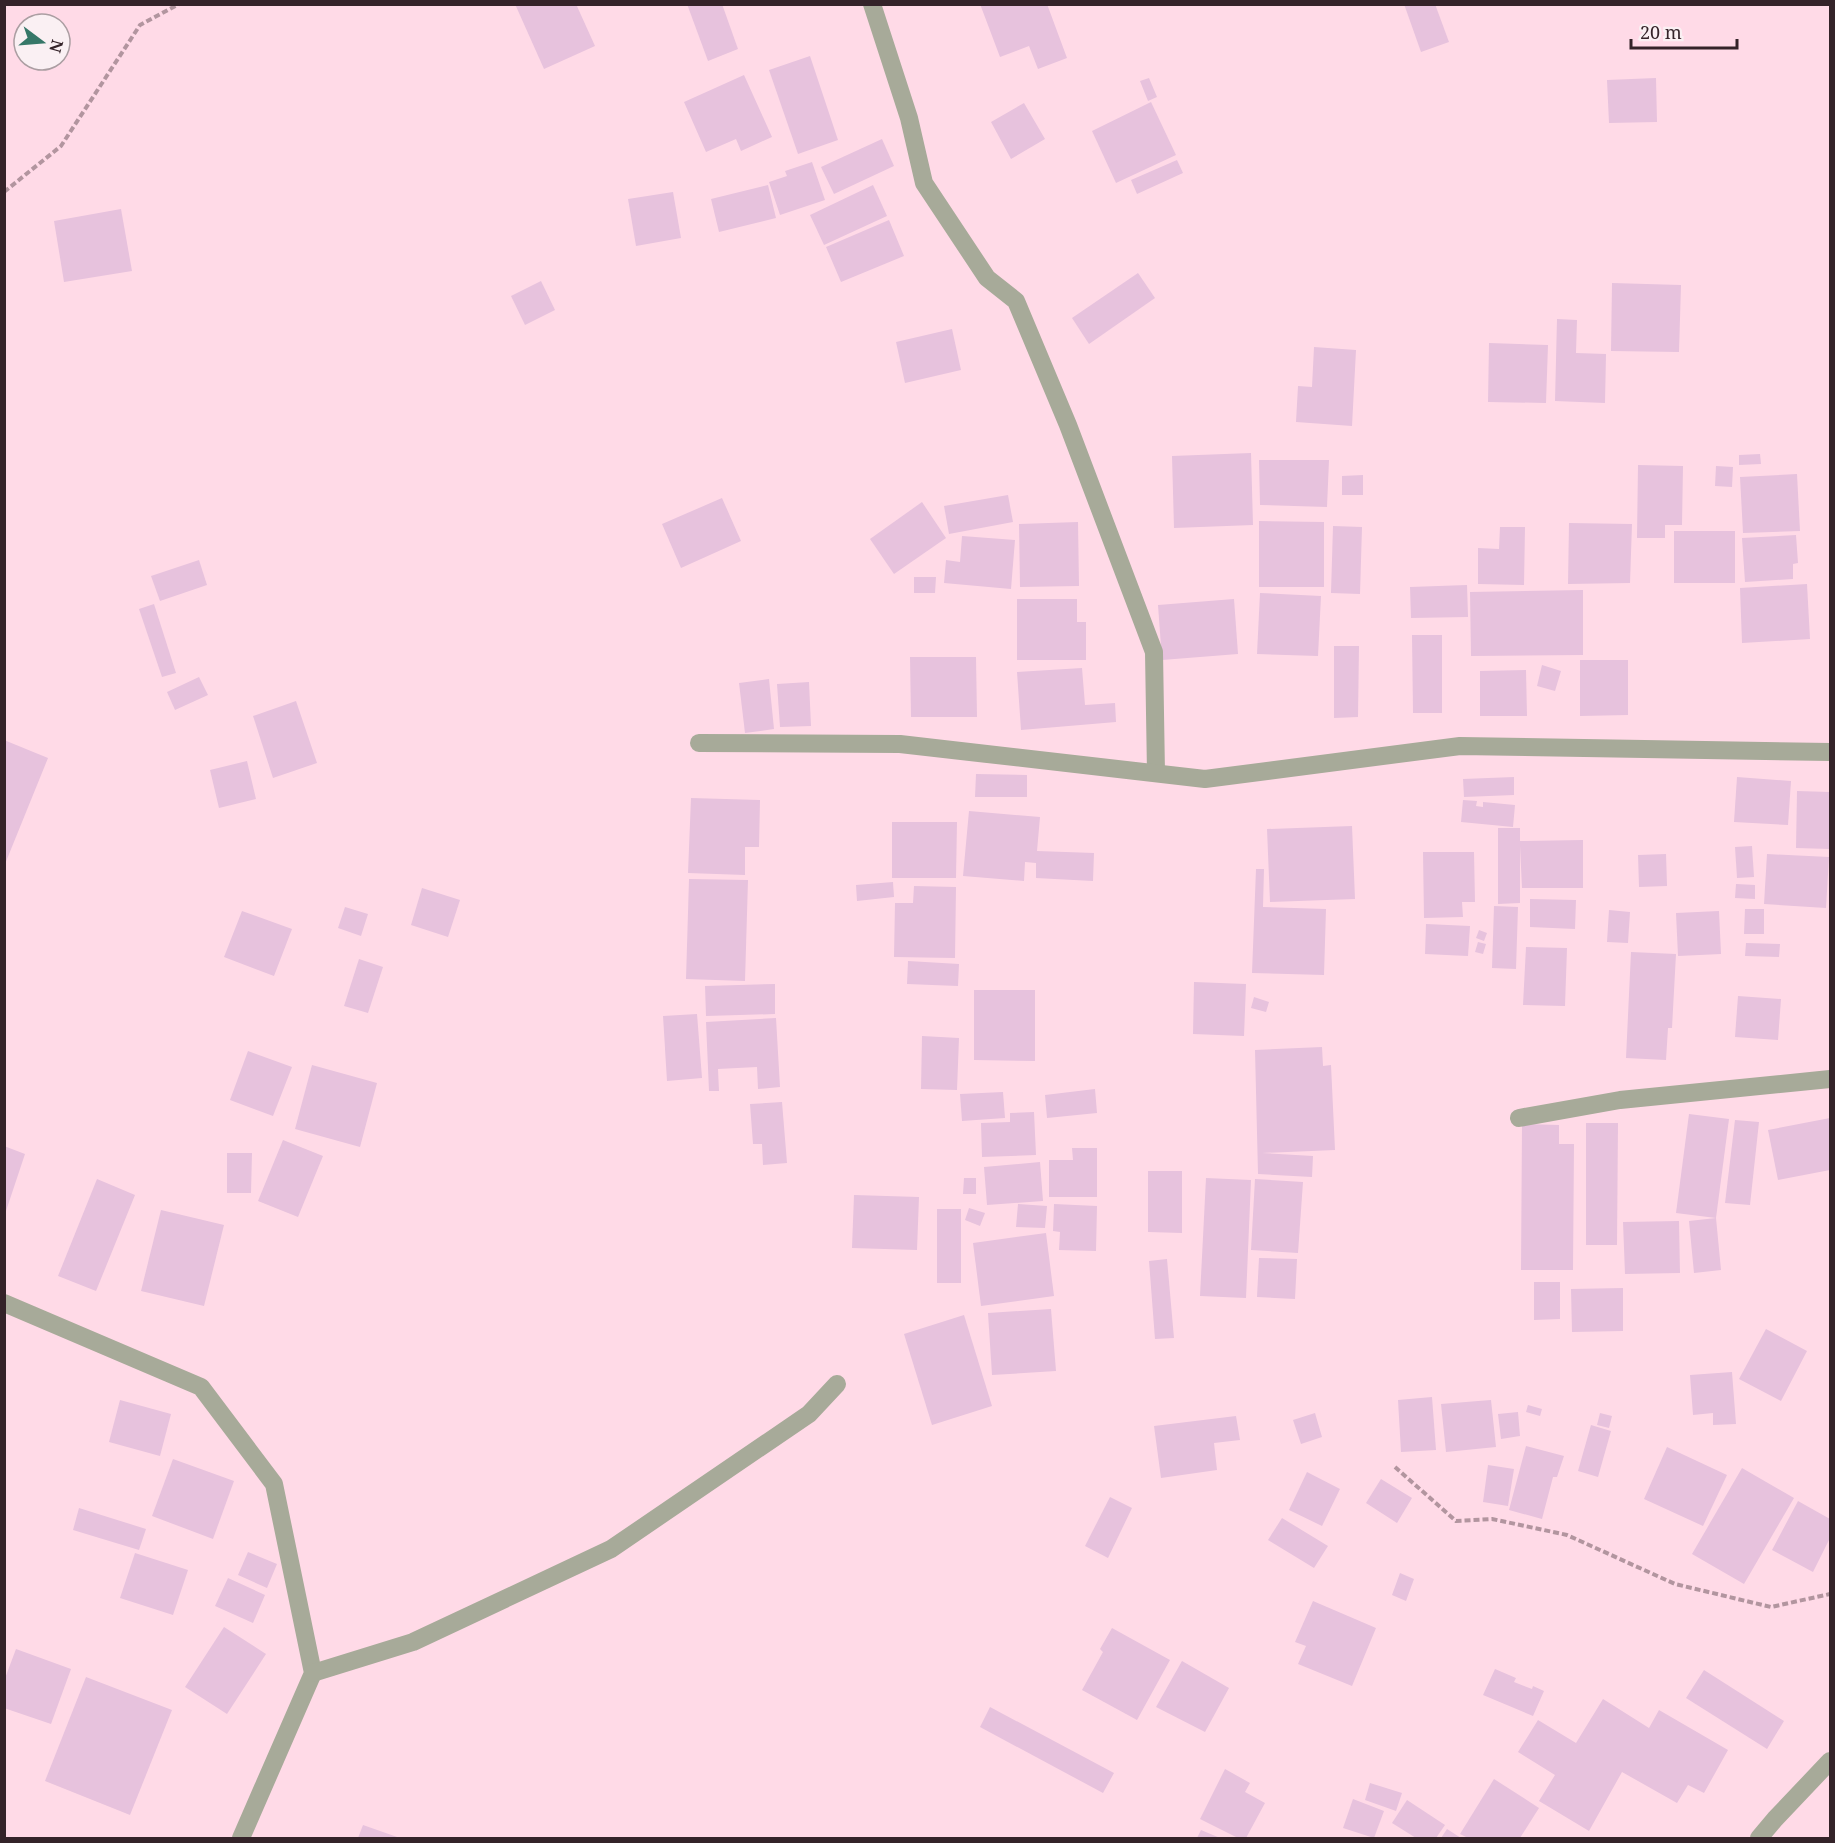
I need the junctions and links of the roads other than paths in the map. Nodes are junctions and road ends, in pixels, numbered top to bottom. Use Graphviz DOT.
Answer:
graph roads {
  1 [pos="873,4"];
  2 [pos="699,743"];
  3 [pos="1830,752"];
  4 [pos="1156,773"];
  5 [pos="1830,1079"];
  6 [pos="1519,1118"];
  7 [pos="4,1303"];
  8 [pos="837,1384"];
  9 [pos="313,1673"];
  10 [pos="1830,1761"];
  11 [pos="241,1839"];
  12 [pos="1759,1839"];
  1 -- 4 [label="street"];
  2 -- 4 [label="street"];
  3 -- 4 [label="street"];
  5 -- 6 [label="street"];
  7 -- 9 [label="street"];
  8 -- 9 [label="street"];
  9 -- 11 [label="street"];
  10 -- 12 [label="street"];
}
